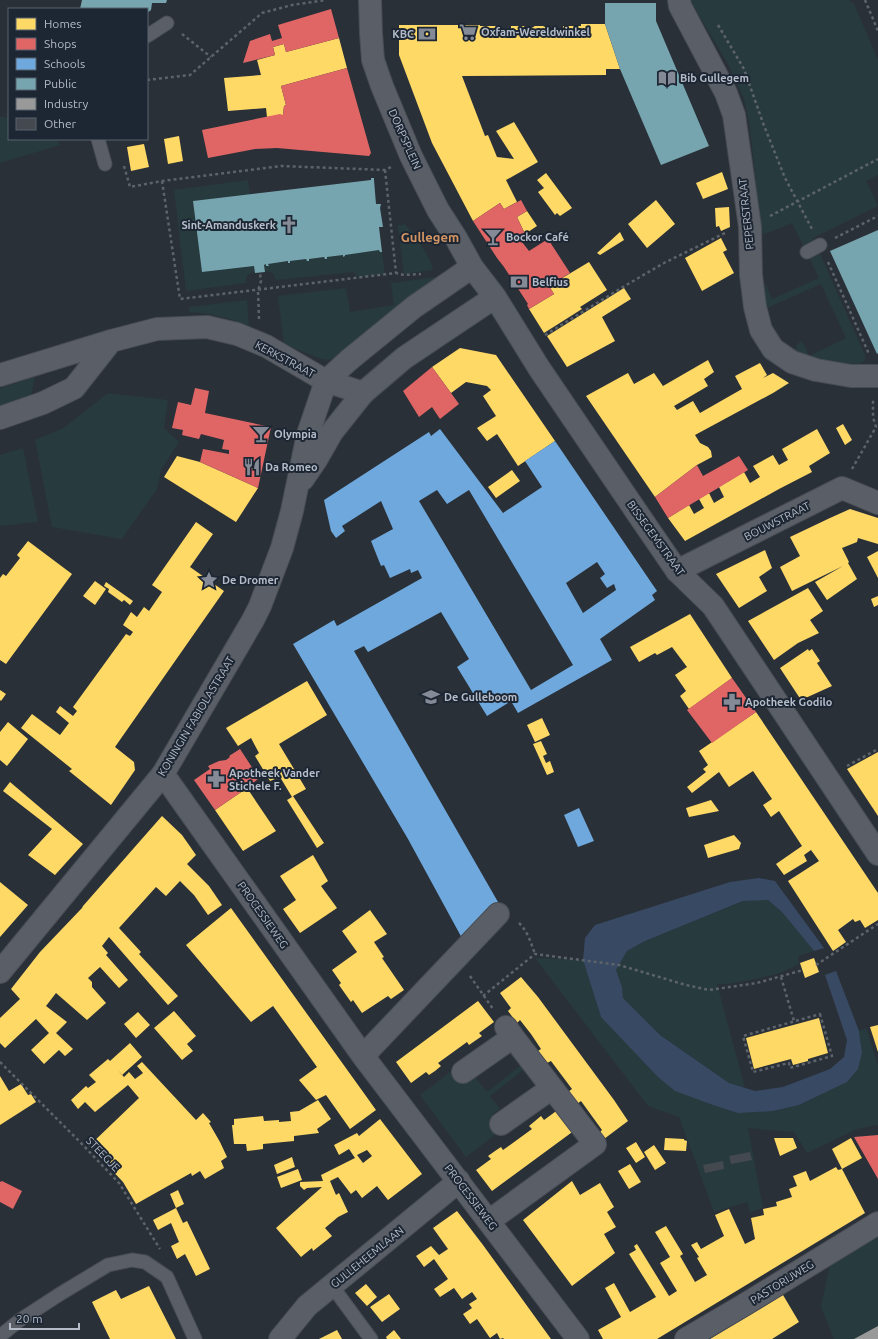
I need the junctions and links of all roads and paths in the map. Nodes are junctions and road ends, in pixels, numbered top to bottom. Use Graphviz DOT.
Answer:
graph roads {
  1 [pos="326,0"];
  2 [pos="370,0"];
  3 [pos="679,0"];
  4 [pos="865,0"];
  5 [pos="167,23"];
  6 [pos="878,31"];
  7 [pos="148,35"];
  8 [pos="211,57"];
  9 [pos="148,80"];
  10 [pos="98,140"];
  11 [pos="878,159"];
  12 [pos="105,164"];
  13 [pos="389,168"];
  14 [pos="385,170"];
  15 [pos="162,181"];
  16 [pos="130,187"];
  17 [pos="797,202"];
  18 [pos="878,216"];
  19 [pos="750,228"];
  20 [pos="834,239"];
  21 [pos="820,245"];
  22 [pos="807,252"];
  23 [pos="472,267"];
  24 [pos="260,272"];
  25 [pos="258,290"];
  26 [pos="495,297"];
  27 [pos="259,322"];
  28 [pos="543,336"];
  29 [pos="110,341"];
  30 [pos="0,375"];
  31 [pos="326,381"];
  32 [pos="875,382"];
  33 [pos="363,393"];
  34 [pos="0,418"];
  35 [pos="297,488"];
  36 [pos="842,488"];
  37 [pos="878,503"];
  38 [pos="678,571"];
  39 [pos="878,748"];
  40 [pos="163,774"];
  41 [pos="827,777"];
  42 [pos="878,854"];
  43 [pos="498,914"];
  44 [pos="878,924"];
  45 [pos="535,954"];
  46 [pos="457,957"];
  47 [pos="816,965"];
  48 [pos="803,970"];
  49 [pos="0,972"];
  50 [pos="781,976"];
  51 [pos="483,996"];
  52 [pos="794,1021"];
  53 [pos="509,1032"];
  54 [pos="363,1056"];
  55 [pos="0,1062"];
  56 [pos="463,1072"];
  57 [pos="552,1088"];
  58 [pos="501,1124"];
  59 [pos="459,1181"];
  60 [pos="489,1221"];
  61 [pos="878,1223"];
  62 [pos="167,1277"];
  63 [pos="332,1286"];
  64 [pos="0,1336"];
  65 [pos="196,1339"];
  66 [pos="280,1339"];
  67 [pos="371,1339"];
  68 [pos="578,1339"];
  69 [pos="686,1339"];
  1 -- 8 [label="path"];
  2 -- 23 [label="street, DORPSPLEIN"];
  3 -- 19 [label="street, PEPERSTRAAT"];
  4 -- 6 [label="path"];
  5 -- 7 [label="lane"];
  5 -- 8 [label="path"];
  8 -- 9 [label="path"];
  10 -- 12 [label="lane"];
  11 -- 17 [label="path"];
  13 -- 14 [label="path"];
  14 -- 15 [label="path"];
  14 -- 25 [label="path"];
  15 -- 16 [label="path"];
  15 -- 25 [label="path"];
  17 -- 19 [label="path"];
  17 -- 21 [label="path"];
  18 -- 20 [label="path"];
  19 -- 28 [label="path"];
  19 -- 32 [label="street, PEPERSTRAAT"];
  21 -- 22 [label="lane"];
  21 -- 32 [label="path"];
  23 -- 26 [label="street, DORPSPLEIN"];
  23 -- 31 [label="street"];
  24 -- 25 [label="path"];
  25 -- 27 [label="path"];
  26 -- 33 [label="street"];
  26 -- 38 [label="street, BISSEGEMSTRAAT"];
  29 -- 30 [label="street, KERKSTRAAT"];
  29 -- 31 [label="street, KERKSTRAAT"];
  29 -- 34 [label="street"];
  31 -- 33 [label="street, KERKSTRAAT"];
  31 -- 35 [label="street, KONINGIN FABIOLASTRAAT"];
  32 -- 36 [label="path"];
  33 -- 35 [label="street, KONINGIN FABIOLASTRAAT"];
  35 -- 40 [label="street, KONINGIN FABIOLASTRAAT"];
  36 -- 37 [label="street"];
  36 -- 38 [label="street, BOUWSTRAAT"];
  38 -- 41 [label="street, BISSEGEMSTRAAT"];
  39 -- 41 [label="path"];
  40 -- 49 [label="street, KONINGIN FABIOLASTRAAT"];
  40 -- 54 [label="street, PROCESSIEWEG"];
  41 -- 42 [label="street, BISSEGEMSTRAAT"];
  43 -- 45 [label="path"];
  43 -- 46 [label="street"];
  44 -- 47 [label="path"];
  45 -- 50 [label="path"];
  45 -- 51 [label="path"];
  46 -- 51 [label="path"];
  46 -- 54 [label="street"];
  48 -- 50 [label="path"];
  50 -- 52 [label="path"];
  51 -- 53 [label="path"];
  52 -- 52 [label="path"];
  53 -- 56 [label="street"];
  53 -- 57 [label="street"];
  54 -- 59 [label="street, PROCESSIEWEG"];
  55 -- 62 [label="path, STEEGJE"];
  57 -- 58 [label="street"];
  57 -- 60 [label="street"];
  59 -- 60 [label="street, PROCESSIEWEG"];
  59 -- 63 [label="street, GULLEHEEMLAAN"];
  60 -- 68 [label="street, PROCESSIEWEG"];
  61 -- 69 [label="street, PASTORIJWEG"];
  62 -- 64 [label="lane"];
  62 -- 65 [label="lane"];
  63 -- 66 [label="street, GULLEHEEMLAAN"];
  63 -- 67 [label="lane"];
}
